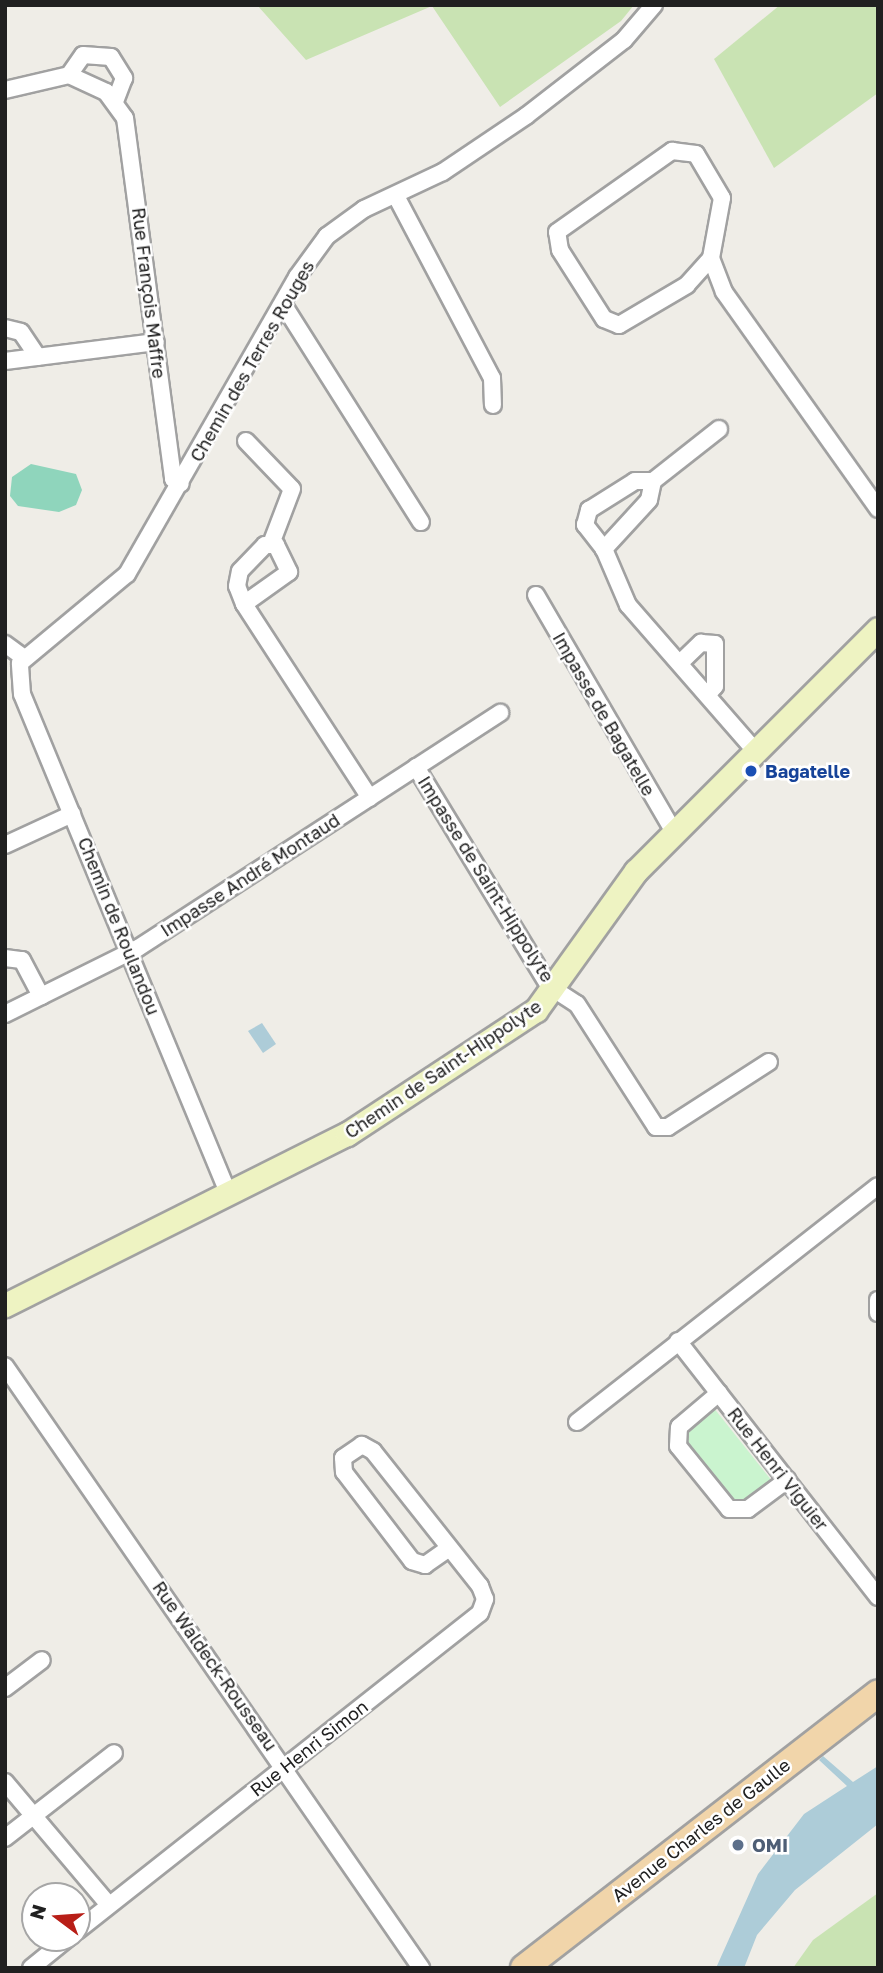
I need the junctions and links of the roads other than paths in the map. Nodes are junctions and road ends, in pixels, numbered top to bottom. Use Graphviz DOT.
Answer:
graph roads {
  1 [pos="654,5"];
  2 [pos="69,75"];
  3 [pos="5,90"];
  4 [pos="115,102"];
  5 [pos="396,196"];
  6 [pos="711,258"];
  7 [pos="687,285"];
  8 [pos="724,292"];
  9 [pos="283,304"];
  10 [pos="5,328"];
  11 [pos="156,342"];
  12 [pos="38,357"];
  13 [pos="5,361"];
  14 [pos="493,405"];
  15 [pos="719,429"];
  16 [pos="246,441"];
  17 [pos="653,481"];
  18 [pos="181,484"];
  19 [pos="878,509"];
  20 [pos="422,522"];
  21 [pos="271,544"];
  22 [pos="604,549"];
  23 [pos="536,595"];
  24 [pos="244,604"];
  25 [pos="878,629"];
  26 [pos="5,644"];
  27 [pos="23,657"];
  28 [pos="681,662"];
  29 [pos="12,685"];
  30 [pos="709,693"];
  31 [pos="500,713"];
  32 [pos="757,753"];
  33 [pos="416,767"];
  34 [pos="370,797"];
  35 [pos="72,814"];
  36 [pos="674,832"];
  37 [pos="5,845"];
  38 [pos="131,952"];
  39 [pos="5,958"];
  40 [pos="556,990"];
  41 [pos="41,996"];
  42 [pos="5,1014"];
  43 [pos="769,1062"];
  44 [pos="878,1185"];
  45 [pos="229,1195"];
  46 [pos="5,1305"];
  47 [pos="678,1341"];
  48 [pos="5,1366"];
  49 [pos="719,1393"];
  50 [pos="577,1422"];
  51 [pos="787,1480"];
  52 [pos="449,1548"];
  53 [pos="878,1597"];
  54 [pos="42,1660"];
  55 [pos="5,1689"];
  56 [pos="878,1693"];
  57 [pos="114,1753"];
  58 [pos="285,1767"];
  59 [pos="5,1782"];
  60 [pos="33,1816"];
  61 [pos="5,1838"];
  62 [pos="110,1905"];
  63 [pos="91,1920"];
  64 [pos="51,1952"];
  65 [pos="31,1968"];
  66 [pos="421,1968"];
  67 [pos="524,1968"];
  1 -- 5 [label="street, Chemin des Terres Rouges"];
  2 -- 3 [label="street"];
  2 -- 4 [label="street"];
  2 -- 4 [label="street"];
  4 -- 11 [label="street, Rue François Maffre"];
  5 -- 9 [label="street, Chemin des Terres Rouges"];
  5 -- 14 [label="street"];
  6 -- 7 [label="street"];
  6 -- 7 [label="street"];
  6 -- 8 [label="street"];
  7 -- 8 [label="street"];
  8 -- 19 [label="street"];
  9 -- 18 [label="street, Chemin des Terres Rouges"];
  9 -- 20 [label="street"];
  10 -- 12 [label="street"];
  11 -- 12 [label="street"];
  11 -- 18 [label="street, Rue François Maffre"];
  12 -- 13 [label="street"];
  15 -- 17 [label="street"];
  16 -- 21 [label="street"];
  17 -- 22 [label="street"];
  17 -- 22 [label="street"];
  18 -- 27 [label="street, Chemin des Terres Rouges"];
  21 -- 24 [label="street"];
  21 -- 24 [label="street"];
  22 -- 28 [label="street"];
  23 -- 36 [label="street, Impasse de Bagatelle"];
  24 -- 34 [label="street"];
  25 -- 32 [label="street, Chemin de Saint-Hippolyte"];
  26 -- 27 [label="street"];
  27 -- 29 [label="street, Chemin de Roulandou"];
  28 -- 30 [label="street"];
  28 -- 30 [label="street"];
  29 -- 35 [label="street, Chemin de Roulandou"];
  30 -- 32 [label="street"];
  31 -- 33 [label="street, Impasse André Montaud"];
  32 -- 36 [label="street, Chemin de Saint-Hippolyte"];
  33 -- 34 [label="street, Impasse André Montaud"];
  33 -- 40 [label="street, Impasse de Saint-Hippolyte"];
  34 -- 38 [label="street, Impasse André Montaud"];
  35 -- 37 [label="street"];
  35 -- 38 [label="street, Chemin de Roulandou"];
  36 -- 40 [label="street, Chemin de Saint-Hippolyte"];
  38 -- 41 [label="street, Impasse André Montaud"];
  38 -- 45 [label="street, Chemin de Roulandou"];
  39 -- 41 [label="street"];
  40 -- 43 [label="street, Impasse de Saint-Hippolyte"];
  40 -- 45 [label="street, Chemin de Saint-Hippolyte"];
  41 -- 42 [label="street, Impasse André Montaud"];
  44 -- 47 [label="street"];
  45 -- 46 [label="street, Chemin de Saint-Hippolyte"];
  47 -- 49 [label="street, Rue Henri Viguier"];
  47 -- 50 [label="street"];
  48 -- 58 [label="street, Rue Waldeck-Rousseau"];
  49 -- 51 [label="street, Rue Henri Viguier"];
  49 -- 51 [label="street"];
  51 -- 53 [label="street, Rue Henri Viguier"];
  52 -- 52 [label="street, Rue Henri Simon"];
  52 -- 58 [label="street, Rue Henri Simon"];
  54 -- 55 [label="street"];
  56 -- 67 [label="main road, Avenue Charles de Gaulle"];
  57 -- 60 [label="street"];
  58 -- 62 [label="street, Rue Henri Simon"];
  58 -- 66 [label="street, Rue Waldeck-Rousseau"];
  59 -- 60 [label="street"];
  60 -- 61 [label="street"];
  60 -- 62 [label="street"];
  62 -- 63 [label="street, Rue Henri Simon"];
  64 -- 65 [label="street"];
}
